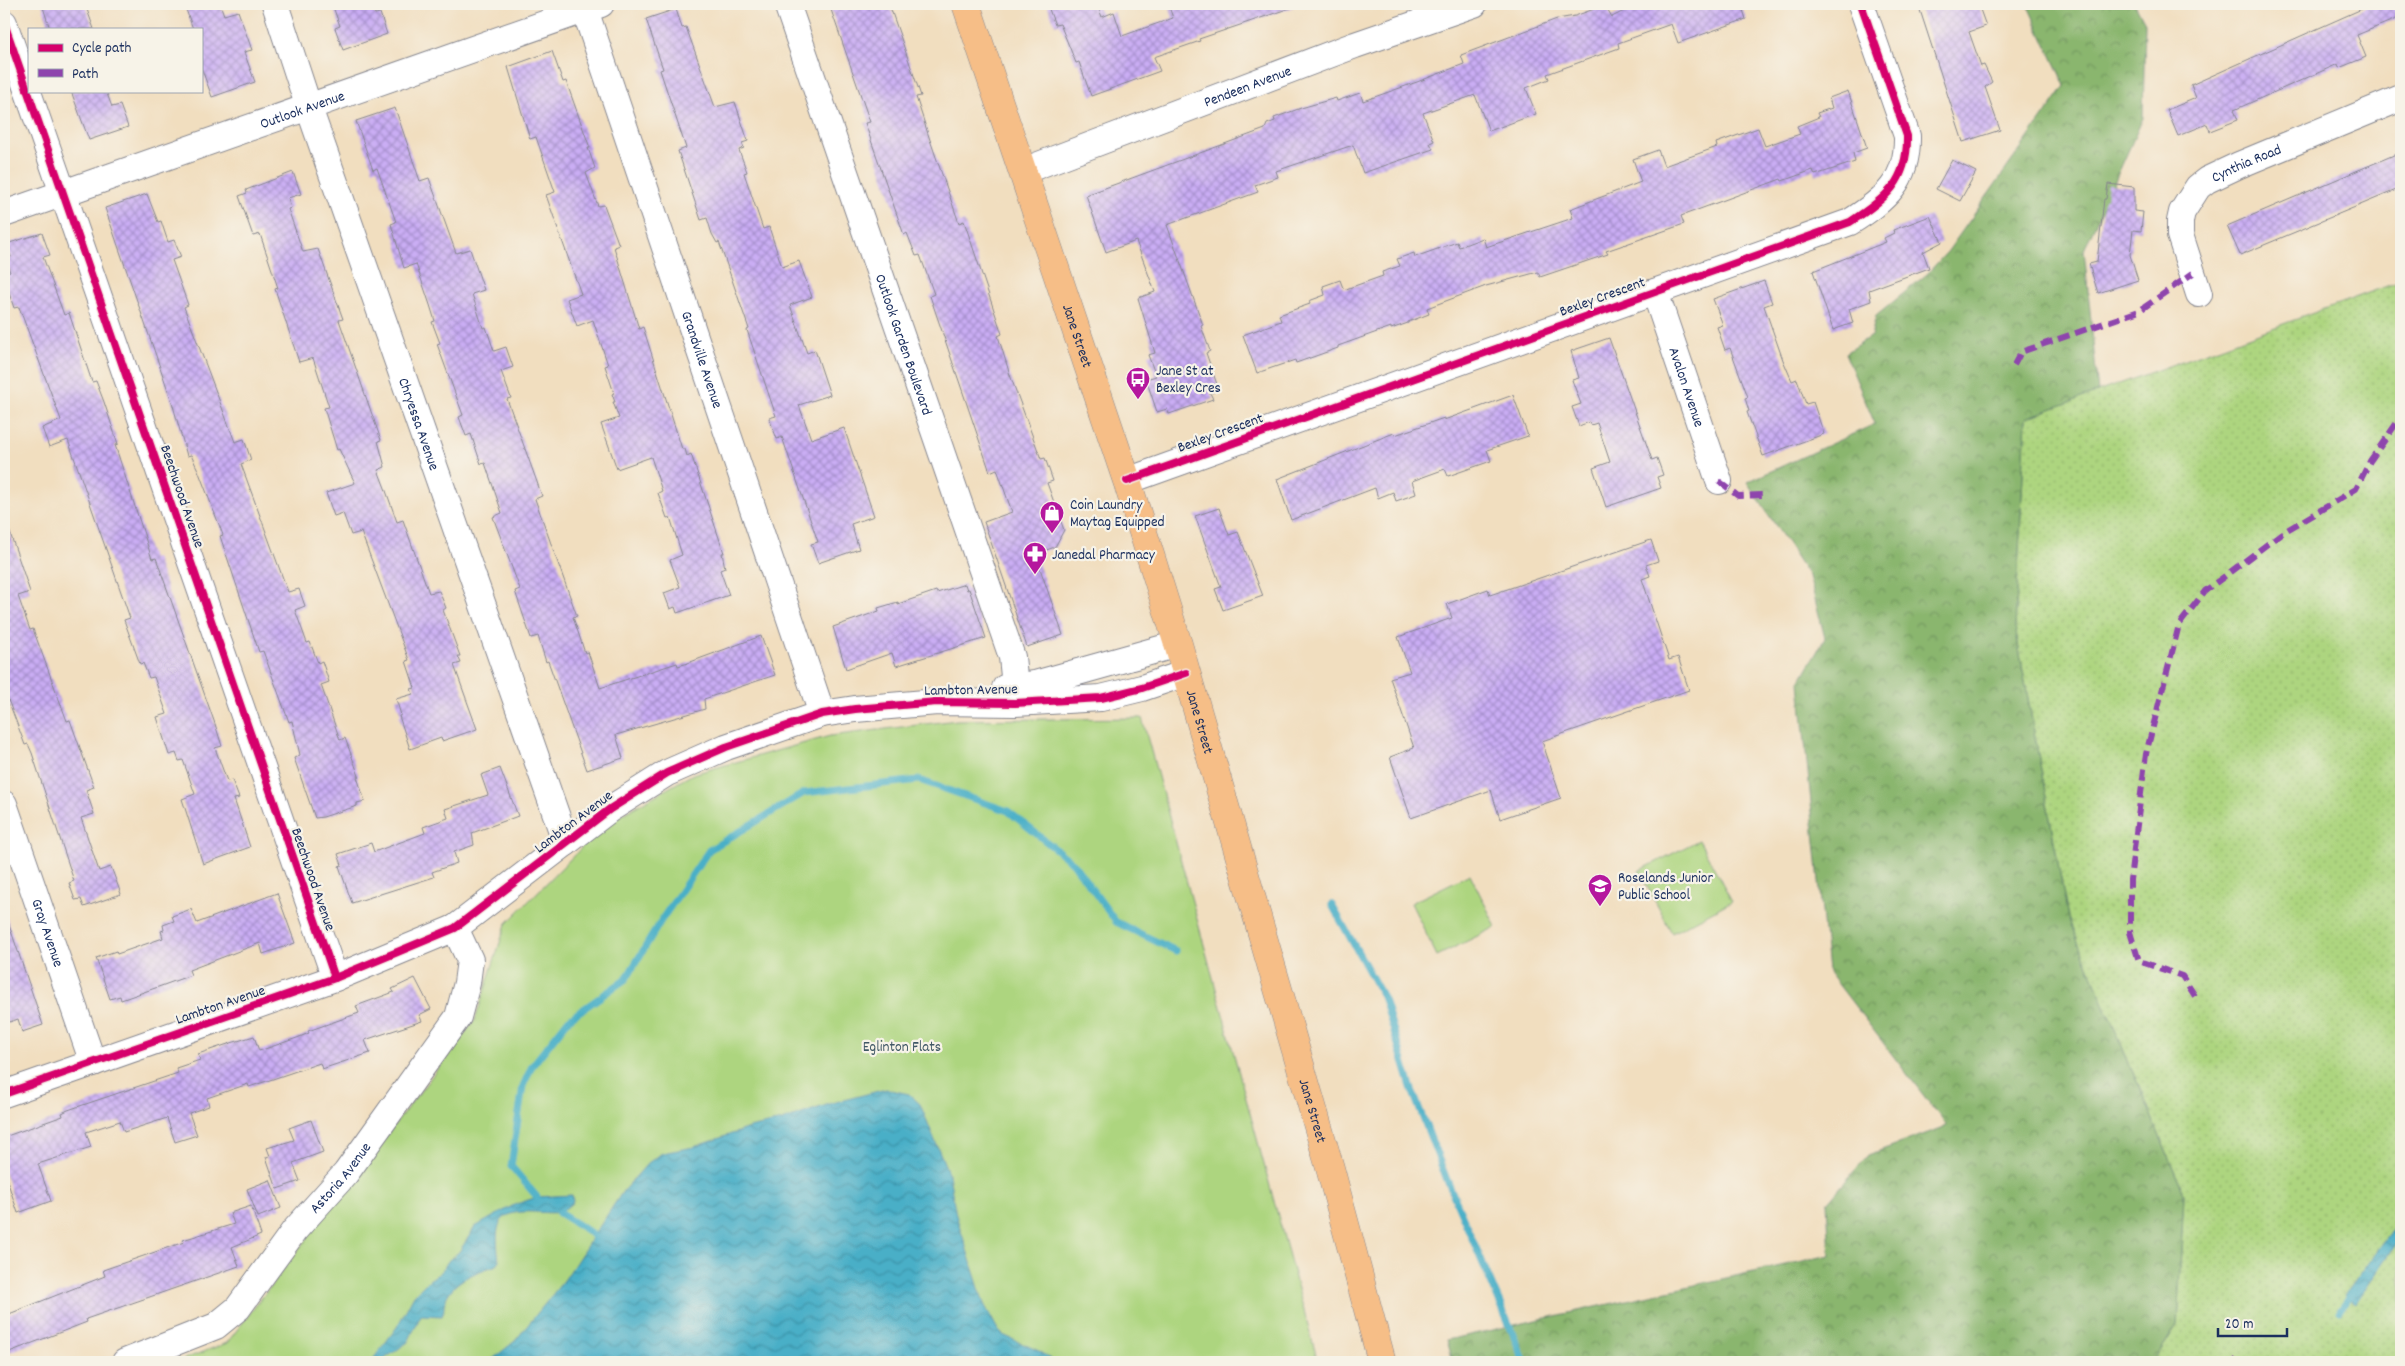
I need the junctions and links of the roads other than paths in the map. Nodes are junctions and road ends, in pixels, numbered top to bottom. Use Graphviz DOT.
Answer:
graph roads {
  1 [pos="275,4"];
  2 [pos="787,4"];
  3 [pos="966,4"];
  4 [pos="1474,4"];
  5 [pos="1861,4"];
  6 [pos="590,6"];
  7 [pos="4,23"];
  8 [pos="28,91"];
  9 [pos="28,92"];
  10 [pos="2401,98"];
  11 [pos="309,108"];
  12 [pos="1023,171"];
  13 [pos="64,193"];
  14 [pos="4,214"];
  15 [pos="1655,292"];
  16 [pos="2199,294"];
  17 [pos="1127,481"];
  18 [pos="1719,481"];
  19 [pos="1178,644"];
  20 [pos="1186,673"];
  21 [pos="1015,686"];
  22 [pos="937,702"];
  23 [pos="822,714"];
  24 [pos="4,804"];
  25 [pos="566,843"];
  26 [pos="455,928"];
  27 [pos="335,978"];
  28 [pos="92,1063"];
  29 [pos="4,1094"];
  30 [pos="125,1362"];
  31 [pos="1382,1362"];
  1 -- 11 [label="street, Chryessa Avenue"];
  2 -- 21 [label="street, Outlook Garden Boulevard"];
  3 -- 12 [label="main road, Jane Street"];
  4 -- 12 [label="street, Pendeen Avenue"];
  5 -- 15 [label="street, Bexley Crescent"];
  6 -- 11 [label="street, Outlook Avenue"];
  6 -- 23 [label="street, Grandville Avenue"];
  7 -- 8 [label="street, Beechwood Avenue"];
  9 -- 13 [label="street, Beechwood Avenue"];
  10 -- 16 [label="street, Cynthia Road"];
  11 -- 13 [label="street, Outlook Avenue"];
  11 -- 25 [label="street, Chryessa Avenue"];
  12 -- 17 [label="main road, Jane Street"];
  13 -- 14 [label="street, Outlook Avenue"];
  13 -- 27 [label="street, Beechwood Avenue"];
  15 -- 17 [label="street, Bexley Crescent"];
  15 -- 18 [label="street, Avalon Avenue"];
  17 -- 19 [label="main road, Jane Street"];
  19 -- 20 [label="main road, Jane Street"];
  19 -- 21 [label="street, Lambton Avenue"];
  20 -- 22 [label="street, Lambton Avenue"];
  20 -- 31 [label="main road, Jane Street"];
  21 -- 22 [label="street, Lambton Avenue"];
  22 -- 23 [label="street, Lambton Avenue"];
  23 -- 25 [label="street, Lambton Avenue"];
  24 -- 28 [label="street, Gray Avenue"];
  25 -- 26 [label="street, Lambton Avenue"];
  26 -- 27 [label="street, Lambton Avenue"];
  26 -- 30 [label="street, Astoria Avenue"];
  27 -- 28 [label="street, Lambton Avenue"];
  28 -- 29 [label="street, Lambton Avenue"];
}
